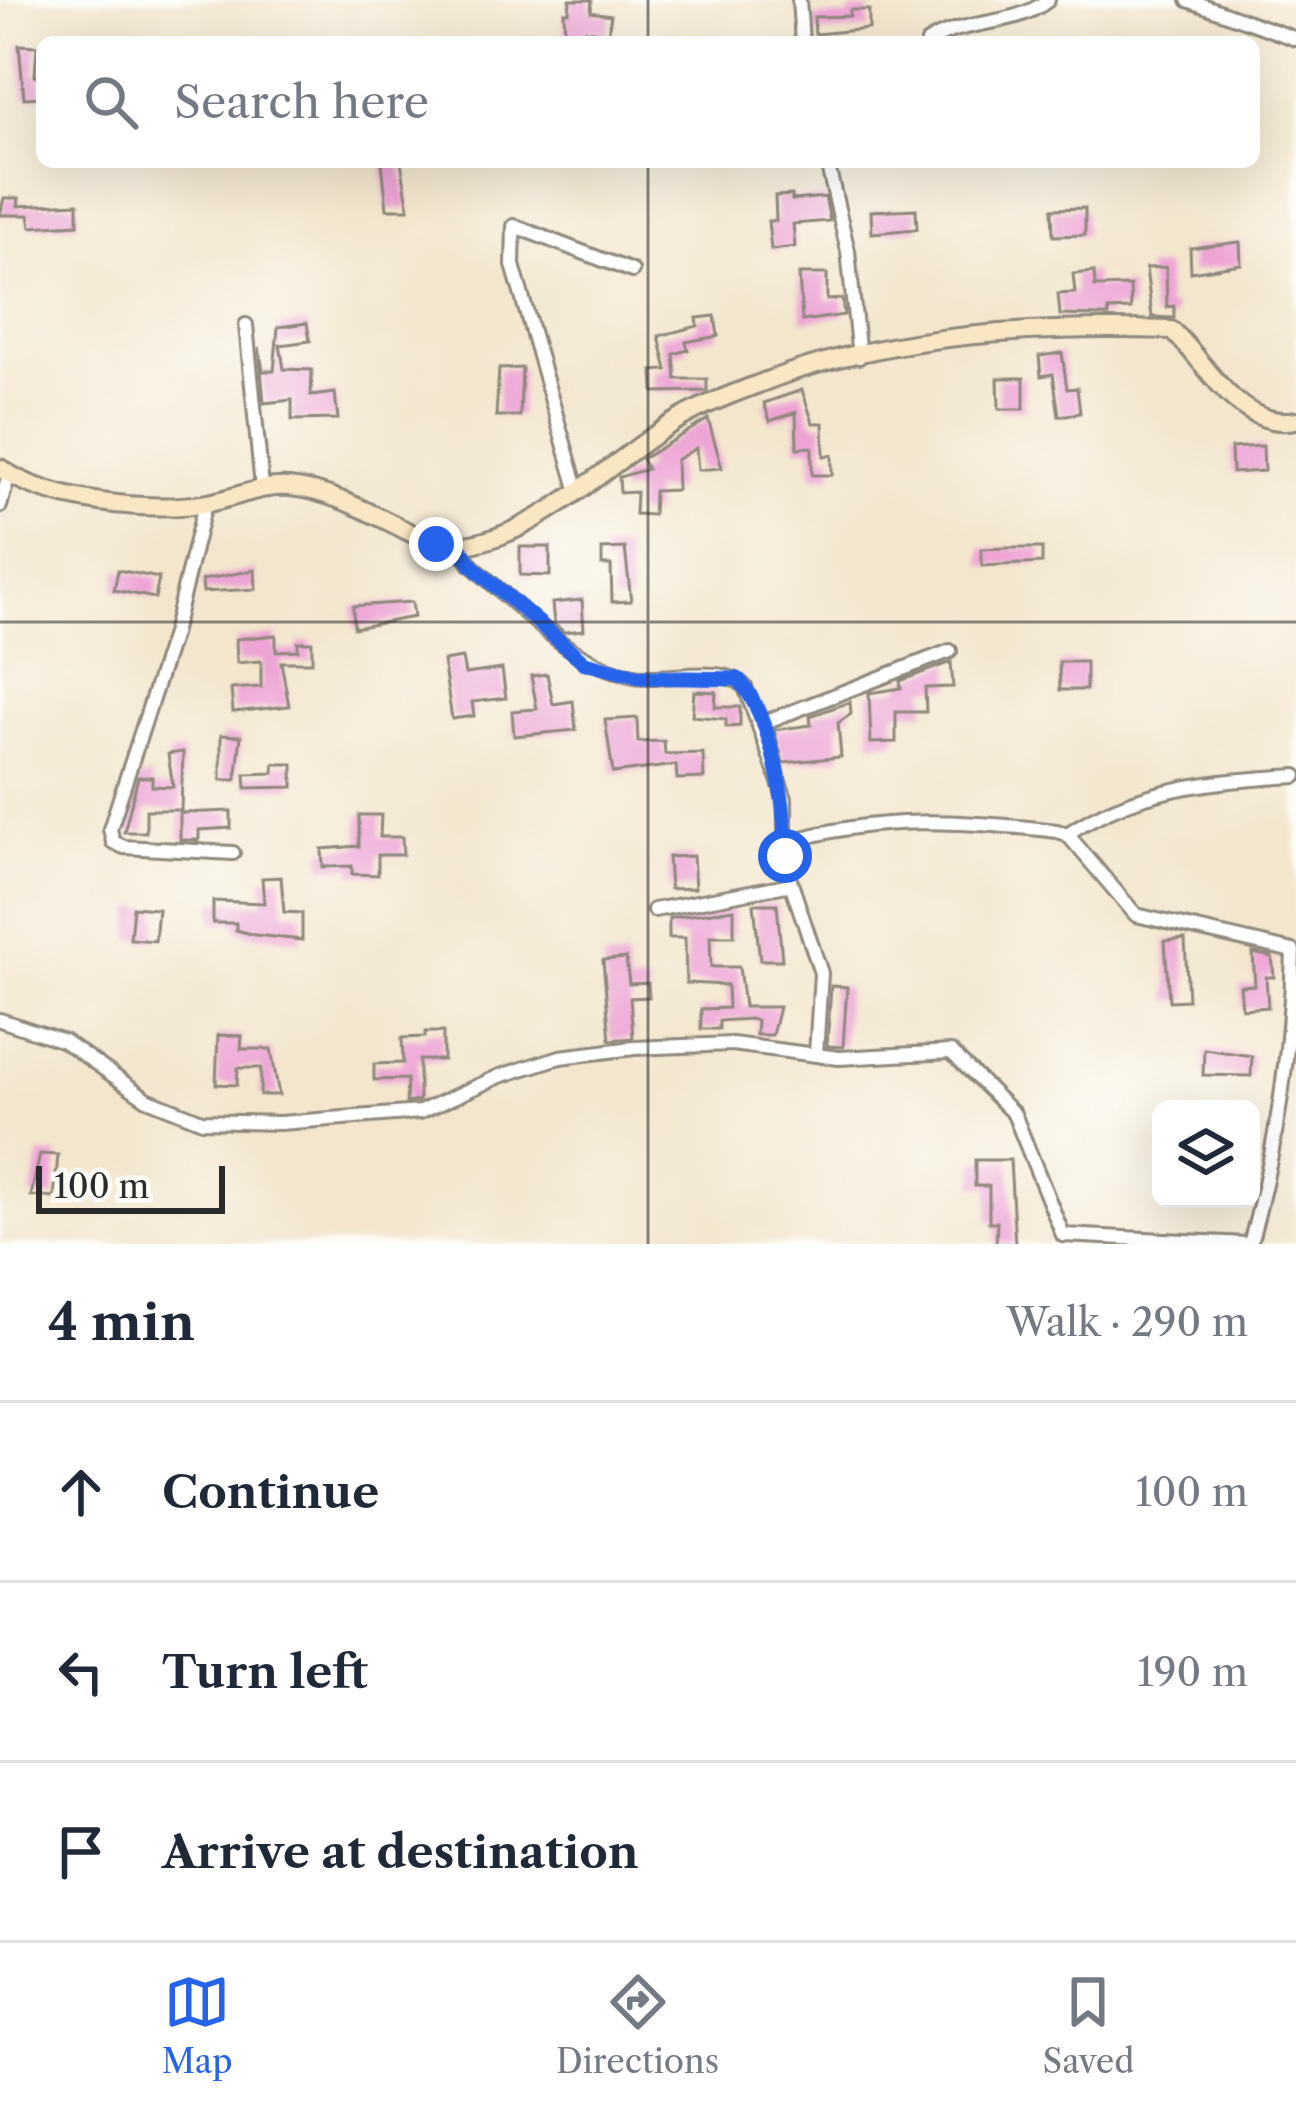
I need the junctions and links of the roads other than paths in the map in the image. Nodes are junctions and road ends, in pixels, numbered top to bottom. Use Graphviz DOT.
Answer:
graph roads {
  1 [pos="799,0"];
  2 [pos="1048,0"];
  3 [pos="1188,0"];
  4 [pos="802,36"];
  5 [pos="938,36"];
  6 [pos="1296,39"];
  7 [pos="827,168"];
  8 [pos="632,271"];
  9 [pos="246,325"];
  10 [pos="859,357"];
  11 [pos="1296,420"];
  12 [pos="4,471"];
  13 [pos="262,487"];
  14 [pos="578,491"];
  15 [pos="206,504"];
  16 [pos="0,506"];
  17 [pos="460,548"];
  18 [pos="950,651"];
  19 [pos="760,724"];
  20 [pos="1296,776"];
  21 [pos="1067,834"];
  22 [pos="786,843"];
  23 [pos="232,853"];
  24 [pos="792,884"];
  25 [pos="655,910"];
  26 [pos="1294,951"];
  27 [pos="0,1019"];
  28 [pos="816,1055"];
  29 [pos="1199,1241"];
  30 [pos="1249,1244"];
  1 -- 4 [label="street"];
  2 -- 5 [label="street"];
  3 -- 6 [label="street"];
  7 -- 10 [label="street"];
  8 -- 14 [label="street"];
  9 -- 13 [label="street"];
  10 -- 11 [label="main road"];
  10 -- 14 [label="main road"];
  12 -- 15 [label="main road"];
  12 -- 16 [label="street"];
  13 -- 15 [label="main road"];
  13 -- 17 [label="main road"];
  14 -- 17 [label="main road"];
  15 -- 23 [label="street"];
  17 -- 19 [label="street"];
  18 -- 19 [label="street"];
  19 -- 22 [label="street"];
  20 -- 21 [label="street"];
  21 -- 22 [label="street"];
  21 -- 26 [label="street"];
  22 -- 24 [label="street"];
  24 -- 25 [label="street"];
  24 -- 28 [label="street"];
  26 -- 30 [label="street"];
  27 -- 28 [label="street"];
  28 -- 29 [label="street"];
  29 -- 30 [label="street"];
}
